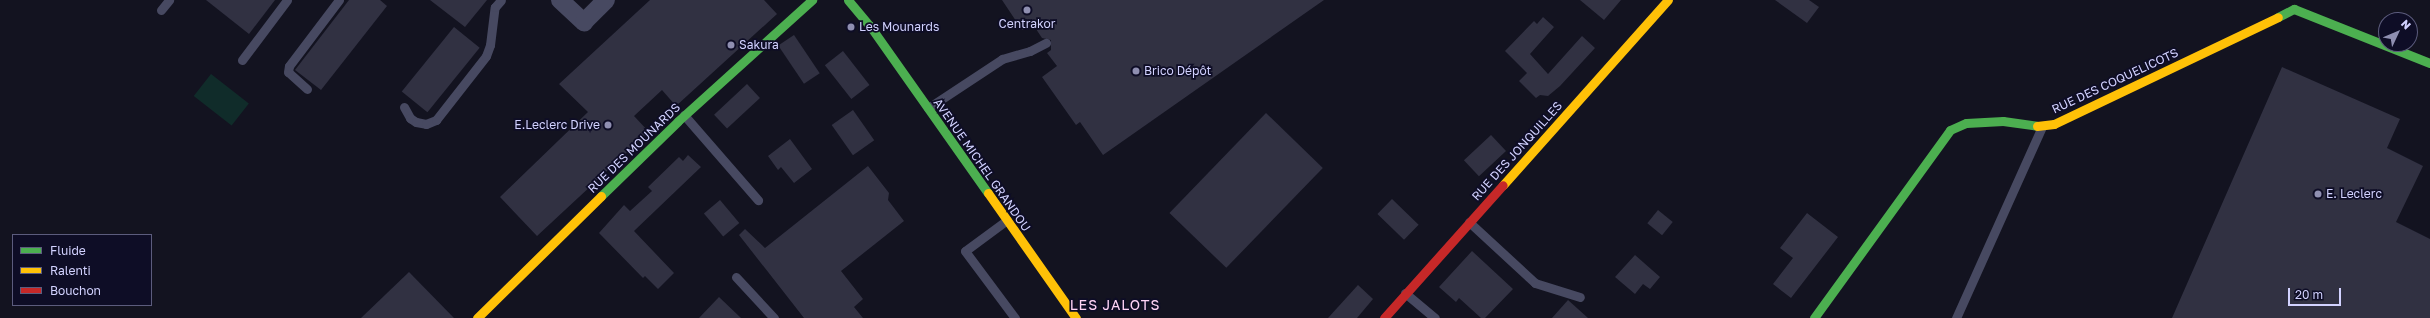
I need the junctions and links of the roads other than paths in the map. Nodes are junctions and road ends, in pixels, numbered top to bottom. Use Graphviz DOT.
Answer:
graph roads {
  1 [pos="169,0"];
  2 [pos="287,0"];
  3 [pos="339,0"];
  4 [pos="501,0"];
  5 [pos="560,0"];
  6 [pos="606,0"];
  7 [pos="812,0"];
  8 [pos="848,0"];
  9 [pos="857,0"];
  10 [pos="1668,0"];
  11 [pos="162,10"];
  12 [pos="870,26"];
  13 [pos="1046,43"];
  14 [pos="242,60"];
  15 [pos="2430,63"];
  16 [pos="307,89"];
  17 [pos="404,107"];
  18 [pos="928,109"];
  19 [pos="684,116"];
  20 [pos="2042,127"];
  21 [pos="758,200"];
  22 [pos="1007,220"];
  23 [pos="1468,222"];
  24 [pos="736,277"];
  25 [pos="1405,293"];
  26 [pos="1580,297"];
  27 [pos="477,318"];
  28 [pos="774,318"];
  29 [pos="1015,318"];
  30 [pos="1076,318"];
  31 [pos="1384,318"];
  32 [pos="1435,318"];
  33 [pos="1814,318"];
  34 [pos="1956,318"];
  1 -- 11 [label="lane"];
  2 -- 14 [label="lane"];
  3 -- 16 [label="lane"];
  4 -- 17 [label="lane"];
  5 -- 6 [label="street"];
  7 -- 19 [label="street, RUE DES MOUNARDS"];
  8 -- 12 [label="street, AVENUE MICHEL GRANDOU"];
  9 -- 12 [label="street, AVENUE MICHEL GRANDOU"];
  10 -- 23 [label="street, RUE DES JONQUILLES"];
  12 -- 18 [label="street, AVENUE MICHEL GRANDOU"];
  13 -- 18 [label="lane"];
  15 -- 20 [label="street, RUE DES COQUELICOTS"];
  18 -- 22 [label="street, AVENUE MICHEL GRANDOU"];
  19 -- 21 [label="lane"];
  19 -- 27 [label="street, RUE DES MOUNARDS"];
  20 -- 33 [label="street, RUE DES COQUELICOTS"];
  20 -- 34 [label="lane"];
  22 -- 29 [label="lane"];
  22 -- 30 [label="street, AVENUE MICHEL GRANDOU"];
  23 -- 25 [label="street, RUE DES JONQUILLES"];
  23 -- 26 [label="lane"];
  24 -- 28 [label="lane"];
  25 -- 31 [label="street, RUE DES JONQUILLES"];
  25 -- 32 [label="lane"];
}
